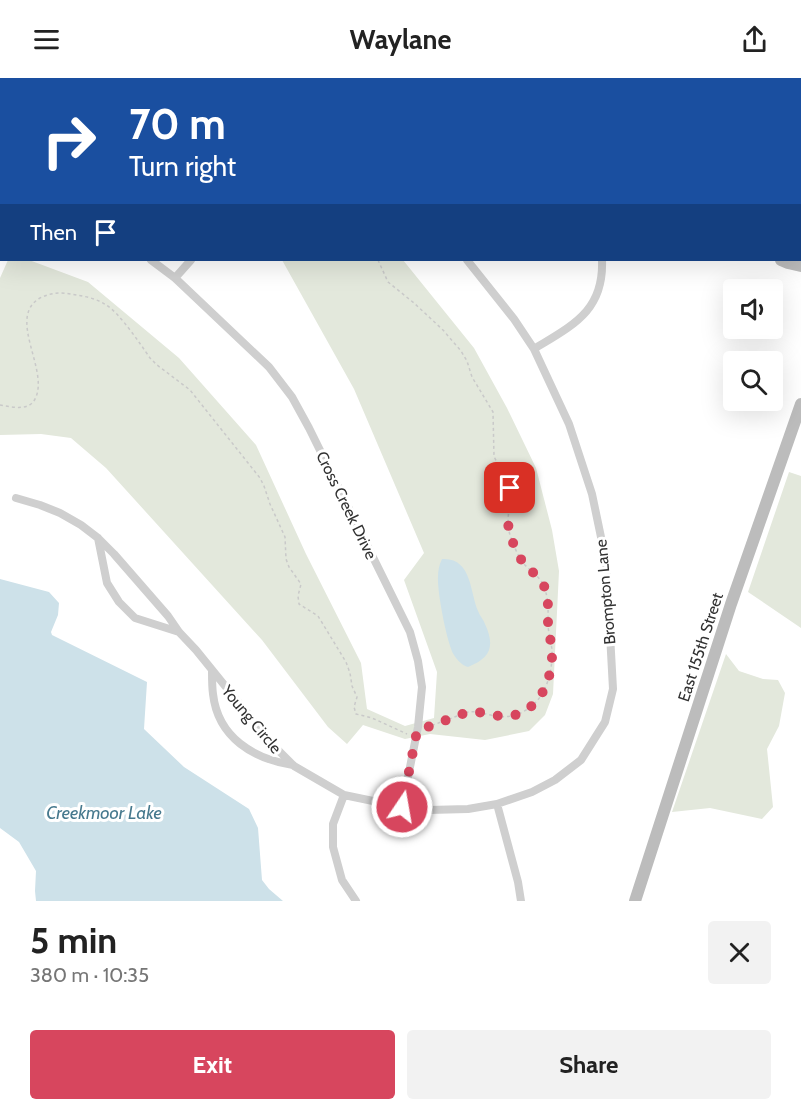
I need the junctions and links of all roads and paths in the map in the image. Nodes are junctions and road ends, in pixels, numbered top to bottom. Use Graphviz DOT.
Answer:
graph roads {
  1 [pos="152,261"];
  2 [pos="190,261"];
  3 [pos="378,261"];
  4 [pos="468,261"];
  5 [pos="602,261"];
  6 [pos="783,261"];
  7 [pos="801,266"];
  8 [pos="175,278"];
  9 [pos="534,348"];
  10 [pos="801,404"];
  11 [pos="0,405"];
  12 [pos="16,498"];
  13 [pos="98,538"];
  14 [pos="179,632"];
  15 [pos="212,671"];
  16 [pos="417,731"];
  17 [pos="294,766"];
  18 [pos="344,795"];
  19 [pos="497,804"];
  20 [pos="402,807"];
  21 [pos="356,901"];
  22 [pos="521,901"];
  23 [pos="635,901"];
  1 -- 8 [label="street, Cross Creek Drive"];
  2 -- 8 [label="street"];
  3 -- 16 [label="path"];
  4 -- 9 [label="street, Brompton Lane"];
  5 -- 9 [label="street"];
  6 -- 7 [label="street"];
  8 -- 16 [label="street, Cross Creek Drive"];
  9 -- 19 [label="street, Brompton Lane"];
  10 -- 23 [label="street, East 155th Street"];
  11 -- 16 [label="path"];
  12 -- 13 [label="street, Young Circle"];
  13 -- 14 [label="street, Young Circle"];
  13 -- 14 [label="street"];
  14 -- 15 [label="street, Young Circle"];
  15 -- 17 [label="street, Young Circle"];
  15 -- 17 [label="street, Young Circle"];
  16 -- 20 [label="street, Cross Creek Drive"];
  17 -- 18 [label="street, Young Circle"];
  18 -- 20 [label="street, Young Circle"];
  18 -- 21 [label="street"];
  19 -- 20 [label="street, Brompton Lane"];
  19 -- 22 [label="street"];
}
